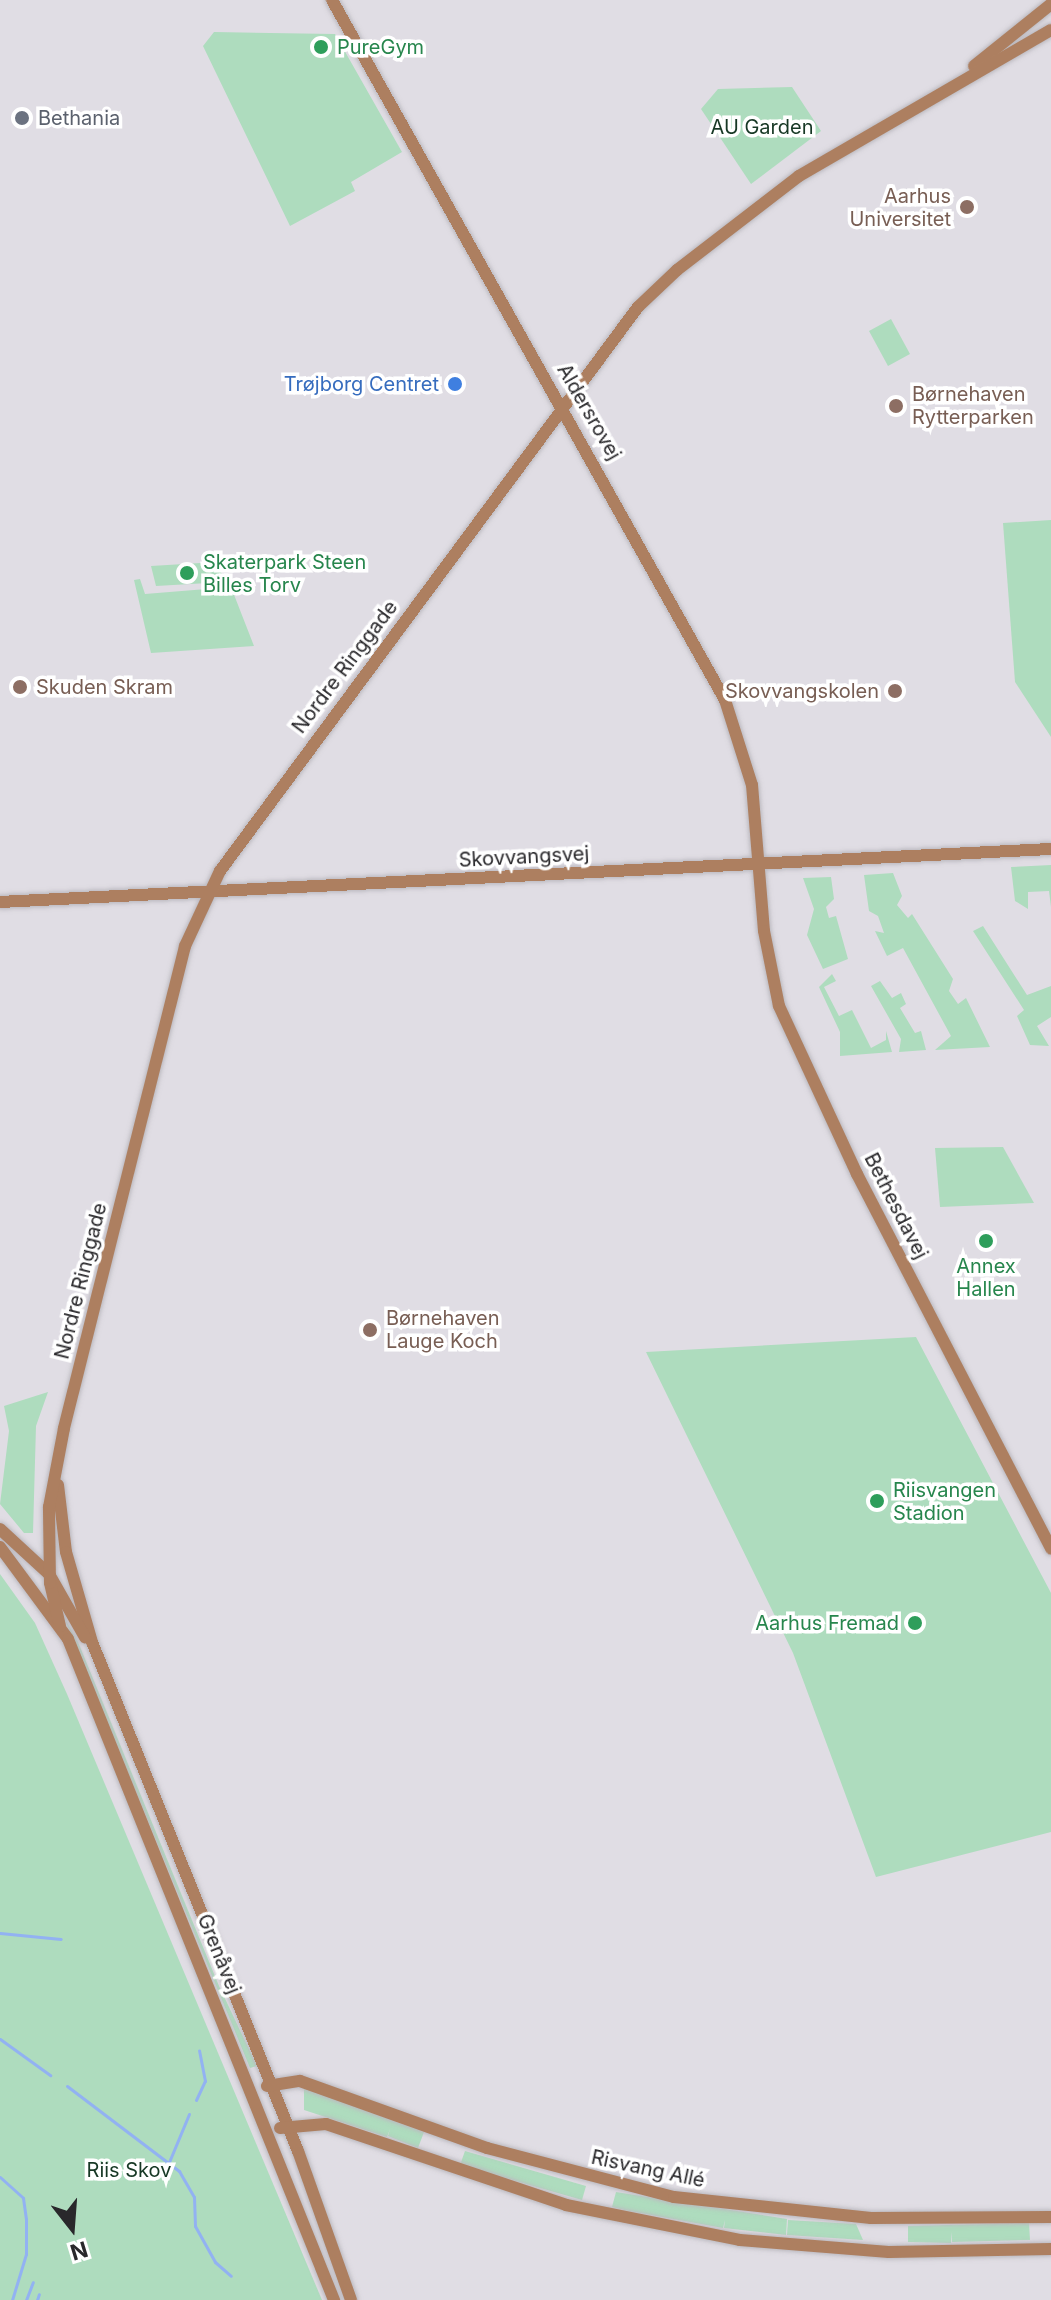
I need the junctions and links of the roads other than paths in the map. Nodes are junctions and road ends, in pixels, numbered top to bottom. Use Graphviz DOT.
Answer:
graph roads {
  1 [pos="332,0"];
  2 [pos="1051,4"];
  3 [pos="1051,30"];
  4 [pos="963,76"];
  5 [pos="562,404"];
  6 [pos="1051,849"];
  7 [pos="760,864"];
  8 [pos="206,893"];
  9 [pos="0,902"];
  10 [pos="57,1473"];
  11 [pos="0,1529"];
  12 [pos="0,1547"];
  13 [pos="48,1549"];
  14 [pos="1051,1549"];
  15 [pos="30,1558"];
  16 [pos="49,1574"];
  17 [pos="60,1626"];
  18 [pos="100,1664"];
  19 [pos="271,2084"];
  20 [pos="253,2091"];
  21 [pos="287,2124"];
  22 [pos="270,2132"];
  23 [pos="1051,2217"];
  24 [pos="1051,2249"];
  25 [pos="334,2300"];
  26 [pos="351,2300"];
  1 -- 5 [label="street, Aldersrovej"];
  2 -- 4 [label="street, Nordre Ringgade"];
  3 -- 4 [label="street, Nordre Ringgade"];
  4 -- 5 [label="street, Nordre Ringgade"];
  5 -- 7 [label="street, Aldersrovej"];
  5 -- 8 [label="street, Nordre Ringgade"];
  6 -- 7 [label="street, Skovvangsvej"];
  7 -- 8 [label="street, Skovvangsvej"];
  7 -- 14 [label="street, Bethesdavej"];
  8 -- 9 [label="street, Skovvangsvej"];
  8 -- 10 [label="street, Nordre Ringgade"];
  10 -- 13 [label="street, Nordre Ringgade"];
  10 -- 18 [label="street, Nordre Ringgade"];
  11 -- 15 [label="street"];
  12 -- 17 [label="street"];
  13 -- 15 [label="street"];
  13 -- 16 [label="street, Nordre Ringgade"];
  15 -- 16 [label="street"];
  16 -- 17 [label="street, Nordre Ringgade"];
  16 -- 18 [label="street"];
  17 -- 20 [label="street, Grenåvej"];
  18 -- 19 [label="street, Grenåvej"];
  19 -- 20 [label="street, Risvang Allé"];
  19 -- 21 [label="street, Grenåvej"];
  19 -- 23 [label="street, Risvang Allé"];
  20 -- 22 [label="street, Grenåvej"];
  21 -- 22 [label="street"];
  21 -- 24 [label="street"];
  21 -- 26 [label="street, Grenåvej"];
  22 -- 25 [label="street, Grenåvej"];
}
